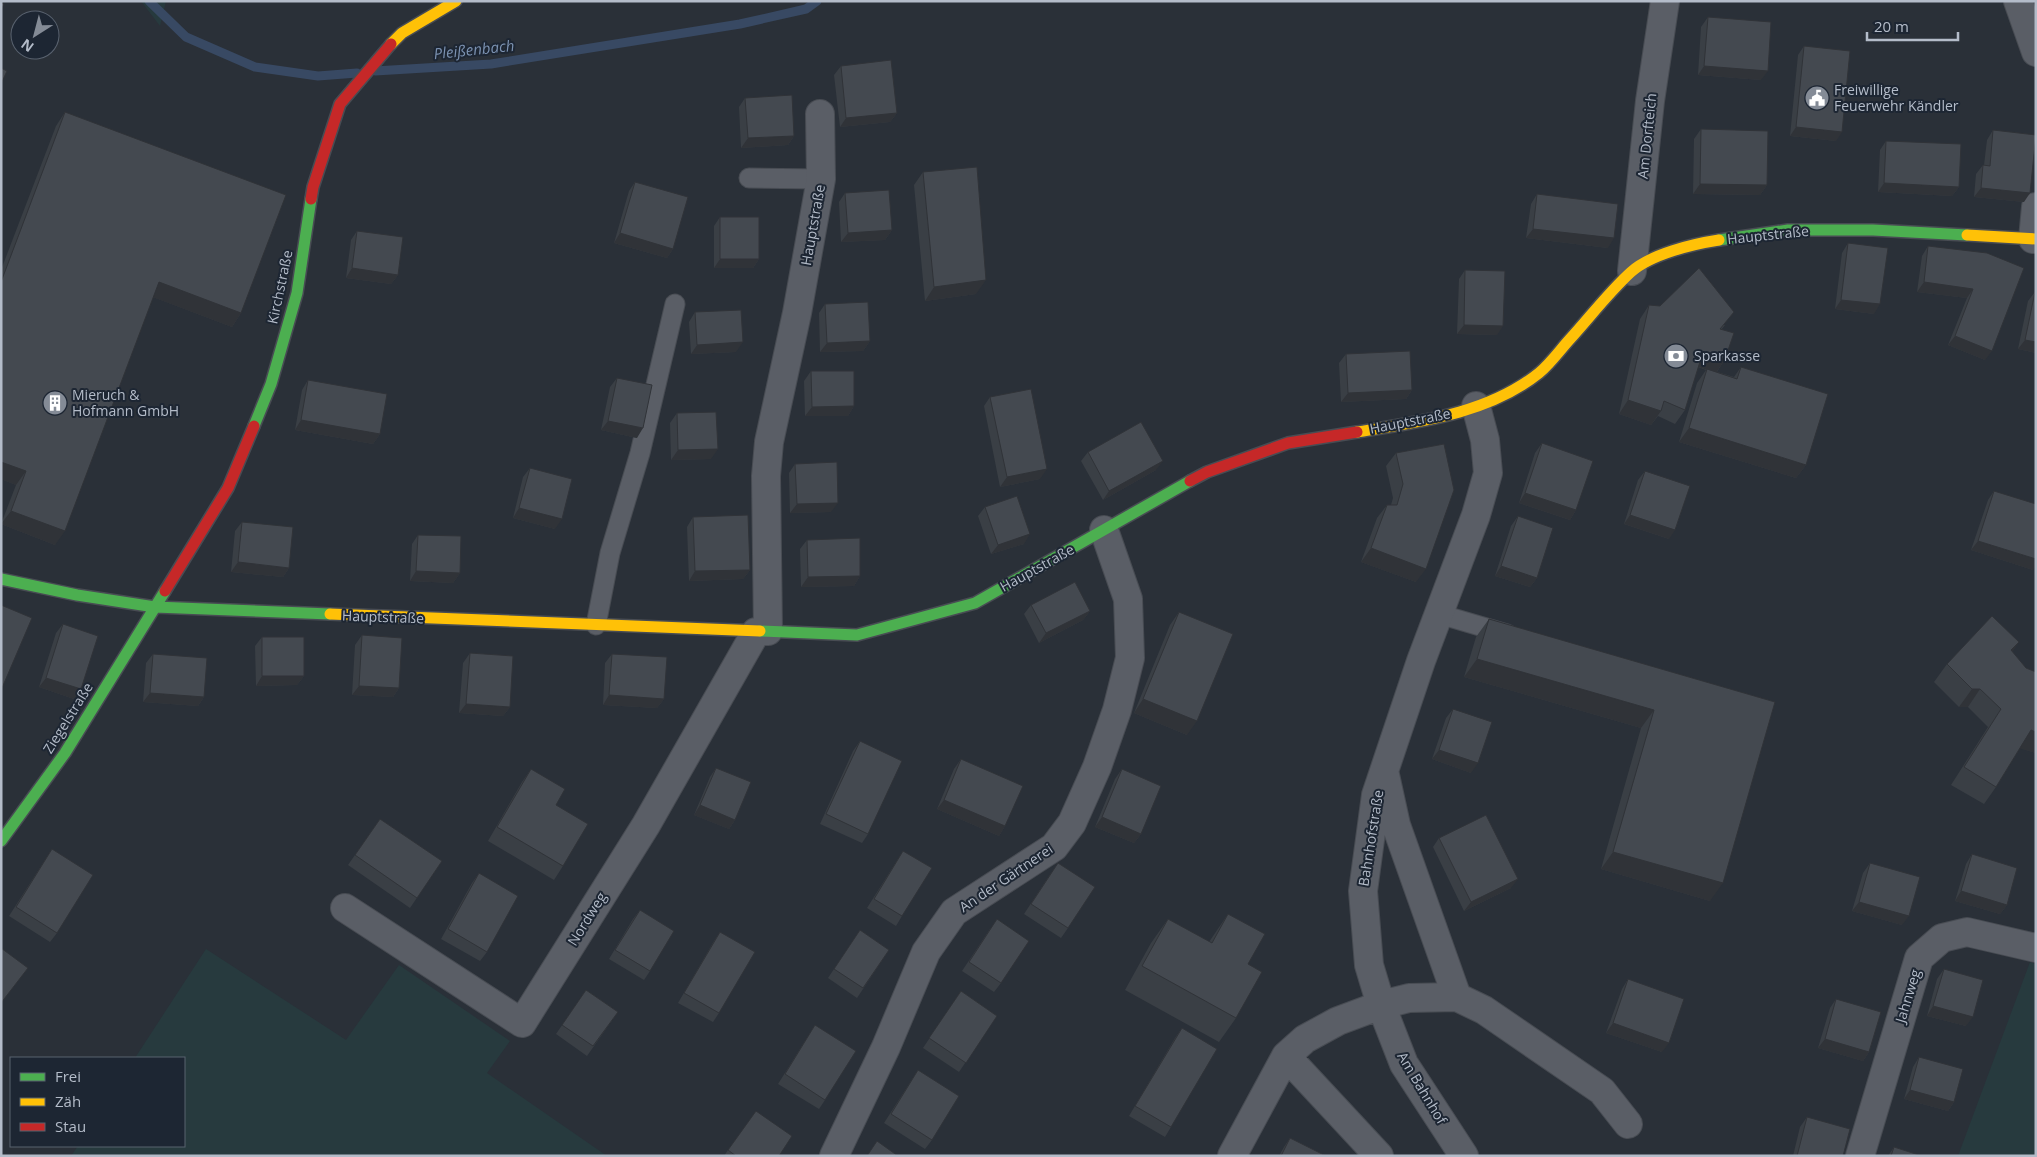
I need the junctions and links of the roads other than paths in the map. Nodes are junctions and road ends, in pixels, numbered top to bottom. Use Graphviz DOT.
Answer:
graph roads {
  1 [pos="456,1"];
  2 [pos="1665,1"];
  3 [pos="2018,1"];
  4 [pos="2036,52"];
  5 [pos="820,114"];
  6 [pos="749,178"];
  7 [pos="821,180"];
  8 [pos="2036,208"];
  9 [pos="2034,239"];
  10 [pos="1632,271"];
  11 [pos="675,304"];
  12 [pos="1476,406"];
  13 [pos="1104,530"];
  14 [pos="1,579"];
  15 [pos="155,607"];
  16 [pos="1439,614"];
  17 [pos="596,625"];
  18 [pos="762,632"];
  19 [pos="1526,639"];
  20 [pos="1384,772"];
  21 [pos="1,841"];
  22 [pos="345,908"];
  23 [pos="2036,948"];
  24 [pos="1457,997"];
  25 [pos="1381,1005"];
  26 [pos="1286,1056"];
  27 [pos="1628,1124"];
  28 [pos="834,1156"];
  29 [pos="1232,1156"];
  30 [pos="1379,1156"];
  31 [pos="1464,1156"];
  32 [pos="1860,1156"];
  1 -- 15 [label="street, Kirchstraße"];
  2 -- 10 [label="street, Am Dorfteich"];
  3 -- 4 [label="street"];
  5 -- 7 [label="street, Hauptstraße"];
  6 -- 7 [label="lane"];
  7 -- 18 [label="street, Hauptstraße"];
  8 -- 9 [label="street"];
  9 -- 10 [label="street, Hauptstraße"];
  10 -- 12 [label="street, Hauptstraße"];
  11 -- 17 [label="lane"];
  12 -- 13 [label="street, Hauptstraße"];
  12 -- 16 [label="street, Bahnhofstraße"];
  13 -- 18 [label="street, Hauptstraße"];
  13 -- 28 [label="street, An der Gärtnerei"];
  14 -- 15 [label="street, Hauptstraße"];
  15 -- 17 [label="street, Hauptstraße"];
  15 -- 21 [label="street, Ziegelstraße"];
  16 -- 19 [label="lane"];
  16 -- 20 [label="street, Bahnhofstraße"];
  17 -- 18 [label="street, Hauptstraße"];
  18 -- 22 [label="street, Nordweg"];
  20 -- 24 [label="street"];
  20 -- 25 [label="street, Bahnhofstraße"];
  23 -- 32 [label="street, Jahnweg"];
  24 -- 25 [label="street"];
  24 -- 27 [label="street"];
  25 -- 26 [label="street"];
  25 -- 31 [label="street, Am Bahnhof"];
  26 -- 29 [label="street"];
  26 -- 30 [label="street"];
}
